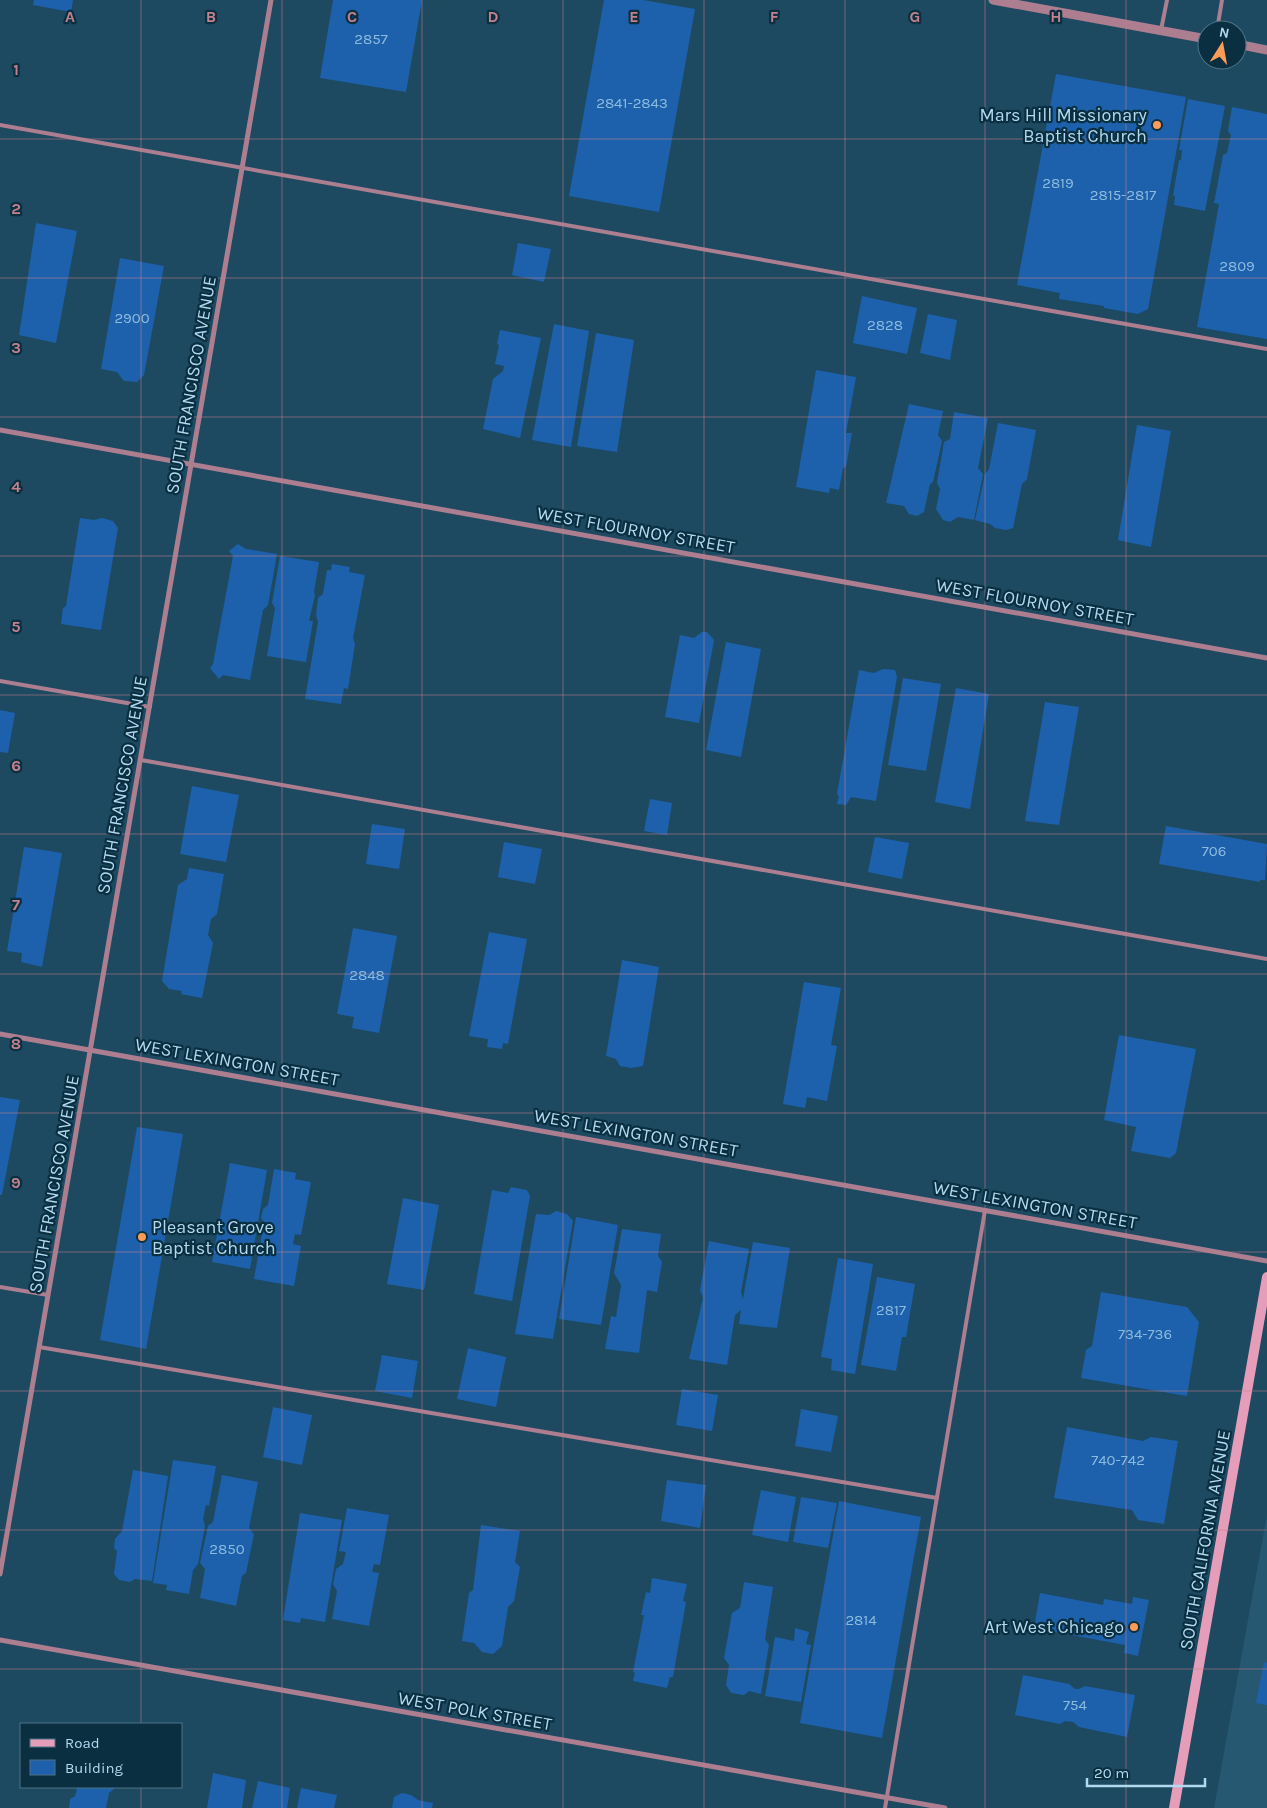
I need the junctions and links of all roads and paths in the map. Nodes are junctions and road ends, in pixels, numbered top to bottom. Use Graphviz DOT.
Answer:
graph roads {
  1 [pos="271,0"];
  2 [pos="993,0"];
  3 [pos="1166,0"];
  4 [pos="1222,0"];
  5 [pos="1218,20"];
  6 [pos="1161,30"];
  7 [pos="1197,36"];
  8 [pos="1247,46"];
  9 [pos="1267,50"];
  10 [pos="0,125"];
  11 [pos="242,168"];
  12 [pos="1267,349"];
  13 [pos="0,430"];
  14 [pos="191,464"];
  15 [pos="1267,658"];
  16 [pos="0,681"];
  17 [pos="150,707"];
  18 [pos="140,760"];
  19 [pos="1267,958"];
  20 [pos="0,1034"];
  21 [pos="90,1050"];
  22 [pos="985,1210"];
  23 [pos="1267,1261"];
  24 [pos="1267,1277"];
  25 [pos="0,1287"];
  26 [pos="48,1295"];
  27 [pos="39,1346"];
  28 [pos="937,1498"];
  29 [pos="0,1574"];
  30 [pos="0,1640"];
  31 [pos="886,1798"];
  32 [pos="885,1808"];
  33 [pos="945,1808"];
  34 [pos="1174,1808"];
  1 -- 11 [label="street, SOUTH FRANCISCO AVENUE"];
  2 -- 6 [label="street"];
  3 -- 6 [label="lane"];
  4 -- 5 [label="lane"];
  6 -- 7 [label="street"];
  8 -- 9 [label="street"];
  10 -- 11 [label="lane"];
  11 -- 12 [label="lane"];
  11 -- 14 [label="street, SOUTH FRANCISCO AVENUE"];
  13 -- 14 [label="street, WEST FLOURNOY STREET"];
  14 -- 15 [label="street, WEST FLOURNOY STREET"];
  14 -- 17 [label="street, SOUTH FRANCISCO AVENUE"];
  16 -- 17 [label="lane"];
  17 -- 18 [label="street, SOUTH FRANCISCO AVENUE"];
  18 -- 19 [label="lane"];
  18 -- 21 [label="street, SOUTH FRANCISCO AVENUE"];
  20 -- 21 [label="street, WEST LEXINGTON STREET"];
  21 -- 22 [label="street, WEST LEXINGTON STREET"];
  21 -- 26 [label="street, SOUTH FRANCISCO AVENUE"];
  22 -- 23 [label="street, WEST LEXINGTON STREET"];
  22 -- 28 [label="lane"];
  24 -- 34 [label="main road, SOUTH CALIFORNIA AVENUE"];
  25 -- 26 [label="lane"];
  26 -- 27 [label="street, SOUTH FRANCISCO AVENUE"];
  27 -- 28 [label="lane"];
  27 -- 29 [label="street, SOUTH FRANCISCO AVENUE"];
  28 -- 31 [label="lane"];
  30 -- 31 [label="street, WEST POLK STREET"];
  31 -- 32 [label="lane"];
  31 -- 33 [label="street, WEST POLK STREET"];
}
